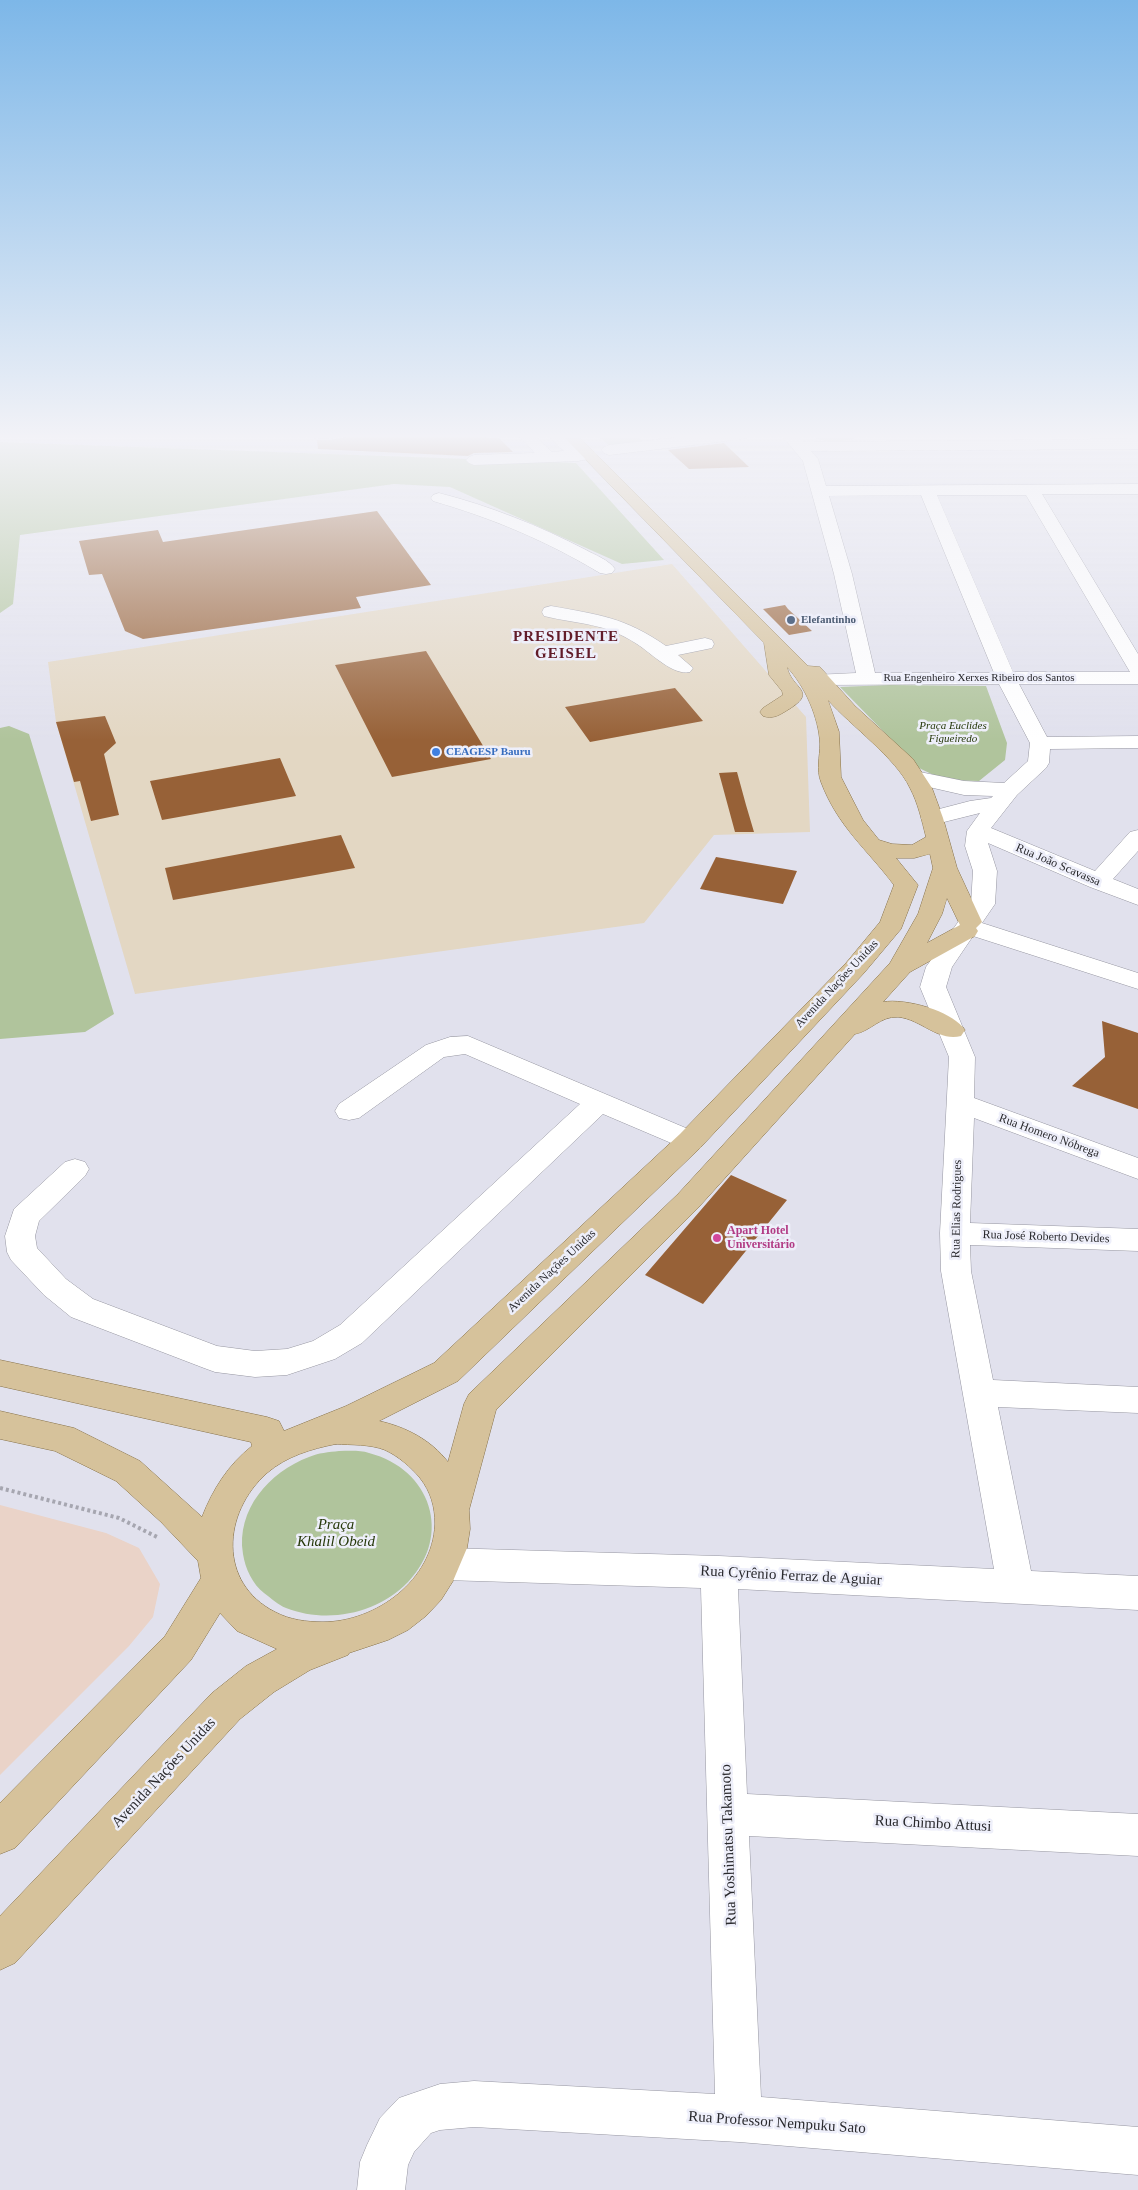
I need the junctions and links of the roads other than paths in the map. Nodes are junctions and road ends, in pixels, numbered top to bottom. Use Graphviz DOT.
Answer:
graph roads {
  1 [pos="545,536"];
  2 [pos="675,536"];
  3 [pos="689,536"];
  4 [pos="833,536"];
  5 [pos="946,536"];
  6 [pos="1058,536"];
  7 [pos="606,569"];
  8 [pos="551,612"];
  9 [pos="774,642"];
  10 [pos="706,644"];
  11 [pos="662,653"];
  12 [pos="683,668"];
  13 [pos="1138,670"];
  14 [pos="867,678"];
  15 [pos="1006,678"];
  16 [pos="1138,678"];
  17 [pos="821,679"];
  18 [pos="770,712"];
  19 [pos="1040,742"];
  20 [pos="1138,742"];
  21 [pos="830,751"];
  22 [pos="910,771"];
  23 [pos="1003,797"];
  24 [pos="934,829"];
  25 [pos="978,831"];
  26 [pos="1138,837"];
  27 [pos="873,845"];
  28 [pos="945,868"];
  29 [pos="1098,882"];
  30 [pos="1138,898"];
  31 [pos="968,927"];
  32 [pos="901,967"];
  33 [pos="1138,981"];
  34 [pos="952,1030"];
  35 [pos="837,1038"];
  36 [pos="599,1102"];
  37 [pos="960,1103"];
  38 [pos="349,1111"];
  39 [pos="690,1141"];
  40 [pos="75,1169"];
  41 [pos="1138,1169"];
  42 [pos="955,1233"];
  43 [pos="1138,1240"];
  44 [pos="0,1373"];
  45 [pos="981,1393"];
  46 [pos="1138,1400"];
  47 [pos="0,1425"];
  48 [pos="308,1436"];
  49 [pos="270,1452"];
  50 [pos="452,1509"];
  51 [pos="444,1564"];
  52 [pos="216,1566"];
  53 [pos="719,1572"];
  54 [pos="1016,1588"];
  55 [pos="1138,1593"];
  56 [pos="356,1635"];
  57 [pos="728,1814"];
  58 [pos="0,1833"];
  59 [pos="1138,1835"];
  60 [pos="0,1948"];
  61 [pos="739,2119"];
  62 [pos="1138,2151"];
  63 [pos="381,2190"];
  1 -- 7 [label="street"];
  2 -- 9 [label="main road, Avenida Nações Unidas"];
  3 -- 17 [label="main road, Avenida Nações Unidas"];
  4 -- 14 [label="street"];
  5 -- 15 [label="street"];
  6 -- 13 [label="street"];
  8 -- 11 [label="street"];
  9 -- 18 [label="main road"];
  9 -- 21 [label="main road, Avenida Nações Unidas"];
  10 -- 11 [label="street"];
  11 -- 12 [label="street"];
  14 -- 15 [label="street, Rua Engenheiro Xerxes Ribeiro dos Santos"];
  14 -- 17 [label="street, Rua Engenheiro Xerxes Ribeiro dos Santos"];
  15 -- 16 [label="street, Rua Engenheiro Xerxes Ribeiro dos Santos"];
  15 -- 19 [label="street"];
  17 -- 22 [label="main road, Avenida Nações Unidas"];
  19 -- 20 [label="street"];
  19 -- 23 [label="street"];
  21 -- 22 [label="main road"];
  21 -- 27 [label="main road, Avenida Nações Unidas"];
  22 -- 23 [label="street"];
  22 -- 24 [label="main road, Avenida Nações Unidas"];
  23 -- 24 [label="street"];
  23 -- 25 [label="street"];
  24 -- 27 [label="main road"];
  24 -- 28 [label="main road, Avenida Nações Unidas"];
  25 -- 29 [label="street, Rua João Scavassa"];
  25 -- 31 [label="street, Rua Elias Rodrigues"];
  26 -- 29 [label="street"];
  27 -- 39 [label="main road, Avenida Nações Unidas"];
  28 -- 31 [label="main road"];
  28 -- 32 [label="main road, Avenida Nações Unidas"];
  29 -- 30 [label="street, Rua João Scavassa"];
  31 -- 32 [label="main road"];
  31 -- 33 [label="street"];
  31 -- 34 [label="street, Rua Elias Rodrigues"];
  32 -- 35 [label="main road, Avenida Nações Unidas"];
  34 -- 35 [label="main road"];
  34 -- 37 [label="street, Rua Elias Rodrigues"];
  35 -- 50 [label="main road, Avenida Nações Unidas"];
  36 -- 38 [label="street"];
  36 -- 39 [label="street"];
  36 -- 40 [label="street"];
  37 -- 41 [label="street, Rua Homero Nóbrega"];
  37 -- 42 [label="street, Rua Elias Rodrigues"];
  39 -- 48 [label="main road, Avenida Nações Unidas"];
  42 -- 43 [label="street, Rua José Roberto Devides"];
  42 -- 45 [label="street, Rua Elias Rodrigues"];
  44 -- 49 [label="main road"];
  45 -- 46 [label="street"];
  45 -- 54 [label="street, Rua Elias Rodrigues"];
  47 -- 52 [label="main road"];
  48 -- 49 [label="main road, Avenida Nações Unidas"];
  48 -- 50 [label="main road, Avenida Nações Unidas"];
  49 -- 52 [label="main road, Avenida Nações Unidas"];
  50 -- 51 [label="main road, Avenida Nações Unidas"];
  51 -- 53 [label="street, Rua Cyrênio Ferraz de Aguiar"];
  51 -- 56 [label="main road, Avenida Nações Unidas"];
  52 -- 56 [label="main road, Avenida Nações Unidas"];
  52 -- 58 [label="main road, Avenida Nações Unidas"];
  53 -- 54 [label="street, Rua Cyrênio Ferraz de Aguiar"];
  53 -- 57 [label="street, Rua Yoshimatsu Takamoto"];
  54 -- 55 [label="street, Rua Cyrênio Ferraz de Aguiar"];
  56 -- 60 [label="main road, Avenida Nações Unidas"];
  57 -- 59 [label="street, Rua Chimbo Attusi"];
  57 -- 61 [label="street, Rua Yoshimatsu Takamoto"];
  61 -- 62 [label="street, Rua Professor Nempuku Sato"];
  61 -- 63 [label="street, Rua Professor Nempuku Sato"];
}
